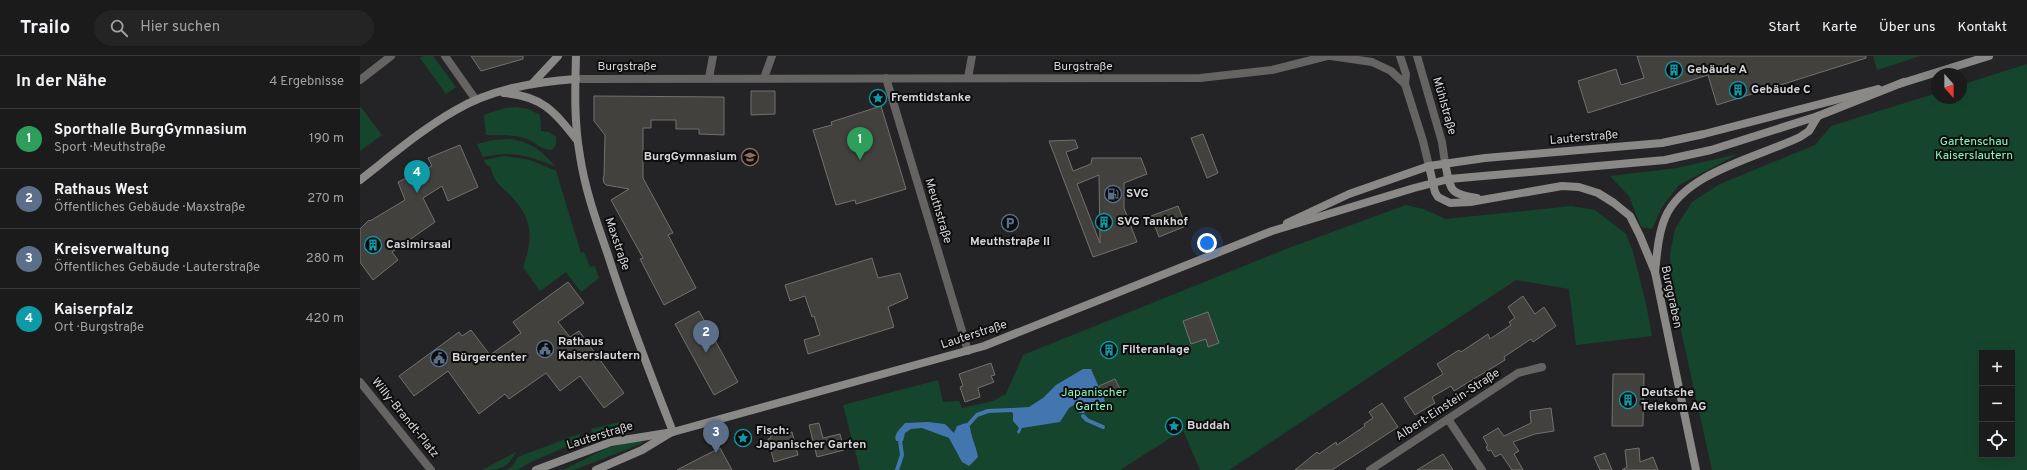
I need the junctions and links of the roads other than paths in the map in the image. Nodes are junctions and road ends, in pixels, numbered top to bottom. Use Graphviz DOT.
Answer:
graph roads {
  1 [pos="391,56"];
  2 [pos="445,56"];
  3 [pos="558,56"];
  4 [pos="576,56"];
  5 [pos="713,56"];
  6 [pos="772,56"];
  7 [pos="972,56"];
  8 [pos="1327,56"];
  9 [pos="1331,56"];
  10 [pos="1400,56"];
  11 [pos="1417,56"];
  12 [pos="1989,56"];
  13 [pos="709,78"];
  14 [pos="764,78"];
  15 [pos="886,78"];
  16 [pos="968,78"];
  17 [pos="576,79"];
  18 [pos="360,80"];
  19 [pos="1904,82"];
  20 [pos="532,84"];
  21 [pos="1405,84"];
  22 [pos="495,93"];
  23 [pos="476,100"];
  24 [pos="1818,116"];
  25 [pos="577,140"];
  26 [pos="1445,163"];
  27 [pos="1429,166"];
  28 [pos="1449,179"];
  29 [pos="360,180"];
  30 [pos="1433,183"];
  31 [pos="1482,199"];
  32 [pos="1272,231"];
  33 [pos="1655,272"];
  34 [pos="968,351"];
  35 [pos="1542,366"];
  36 [pos="360,382"];
  37 [pos="1448,419"];
  38 [pos="672,432"];
  39 [pos="431,470"];
  40 [pos="536,470"];
  41 [pos="596,470"];
  42 [pos="1370,470"];
  43 [pos="1482,470"];
  44 [pos="1696,470"];
  1 -- 18 [label="street"];
  2 -- 23 [label="street"];
  3 -- 20 [label="main road"];
  4 -- 17 [label="main road, Maxstraße"];
  5 -- 13 [label="street"];
  6 -- 14 [label="street"];
  7 -- 16 [label="street"];
  8 -- 16 [label="street, Burgstraße"];
  9 -- 21 [label="street"];
  10 -- 21 [label="street"];
  11 -- 26 [label="street, Mühlstraße"];
  12 -- 19 [label="main road, Lauterstraße"];
  13 -- 14 [label="street, Burgstraße"];
  13 -- 17 [label="street, Burgstraße"];
  14 -- 15 [label="street, Burgstraße"];
  15 -- 16 [label="street, Burgstraße"];
  15 -- 34 [label="street, Meuthstraße"];
  17 -- 20 [label="main road, Burgstraße"];
  17 -- 25 [label="main road, Maxstraße"];
  19 -- 24 [label="main road, Lauterstraße"];
  19 -- 26 [label="main road, Lauterstraße"];
  20 -- 22 [label="main road, Burgstraße"];
  21 -- 27 [label="street"];
  22 -- 23 [label="main road, Burgstraße"];
  22 -- 25 [label="main road"];
  23 -- 29 [label="main road, Burgstraße"];
  24 -- 28 [label="main road, Lauterstraße"];
  24 -- 33 [label="main road"];
  25 -- 38 [label="main road, Maxstraße"];
  26 -- 27 [label="main road, Lauterstraße"];
  26 -- 28 [label="main road"];
  27 -- 30 [label="main road, Burggraben"];
  27 -- 32 [label="main road, Lauterstraße"];
  28 -- 30 [label="main road, Lauterstraße"];
  28 -- 31 [label="main road, Burggraben"];
  30 -- 31 [label="main road, Burggraben"];
  30 -- 32 [label="main road, Lauterstraße"];
  31 -- 33 [label="main road, Burggraben"];
  32 -- 34 [label="main road, Lauterstraße"];
  33 -- 44 [label="main road, Burggraben"];
  34 -- 38 [label="main road, Lauterstraße"];
  35 -- 37 [label="street, Albert-Einstein-Straße"];
  36 -- 39 [label="street, Willy-Brandt-Platz"];
  37 -- 42 [label="street, Albert-Einstein-Straße"];
  37 -- 43 [label="street"];
  38 -- 40 [label="main road, Lauterstraße"];
  38 -- 41 [label="main road, Lauterstraße"];
}
